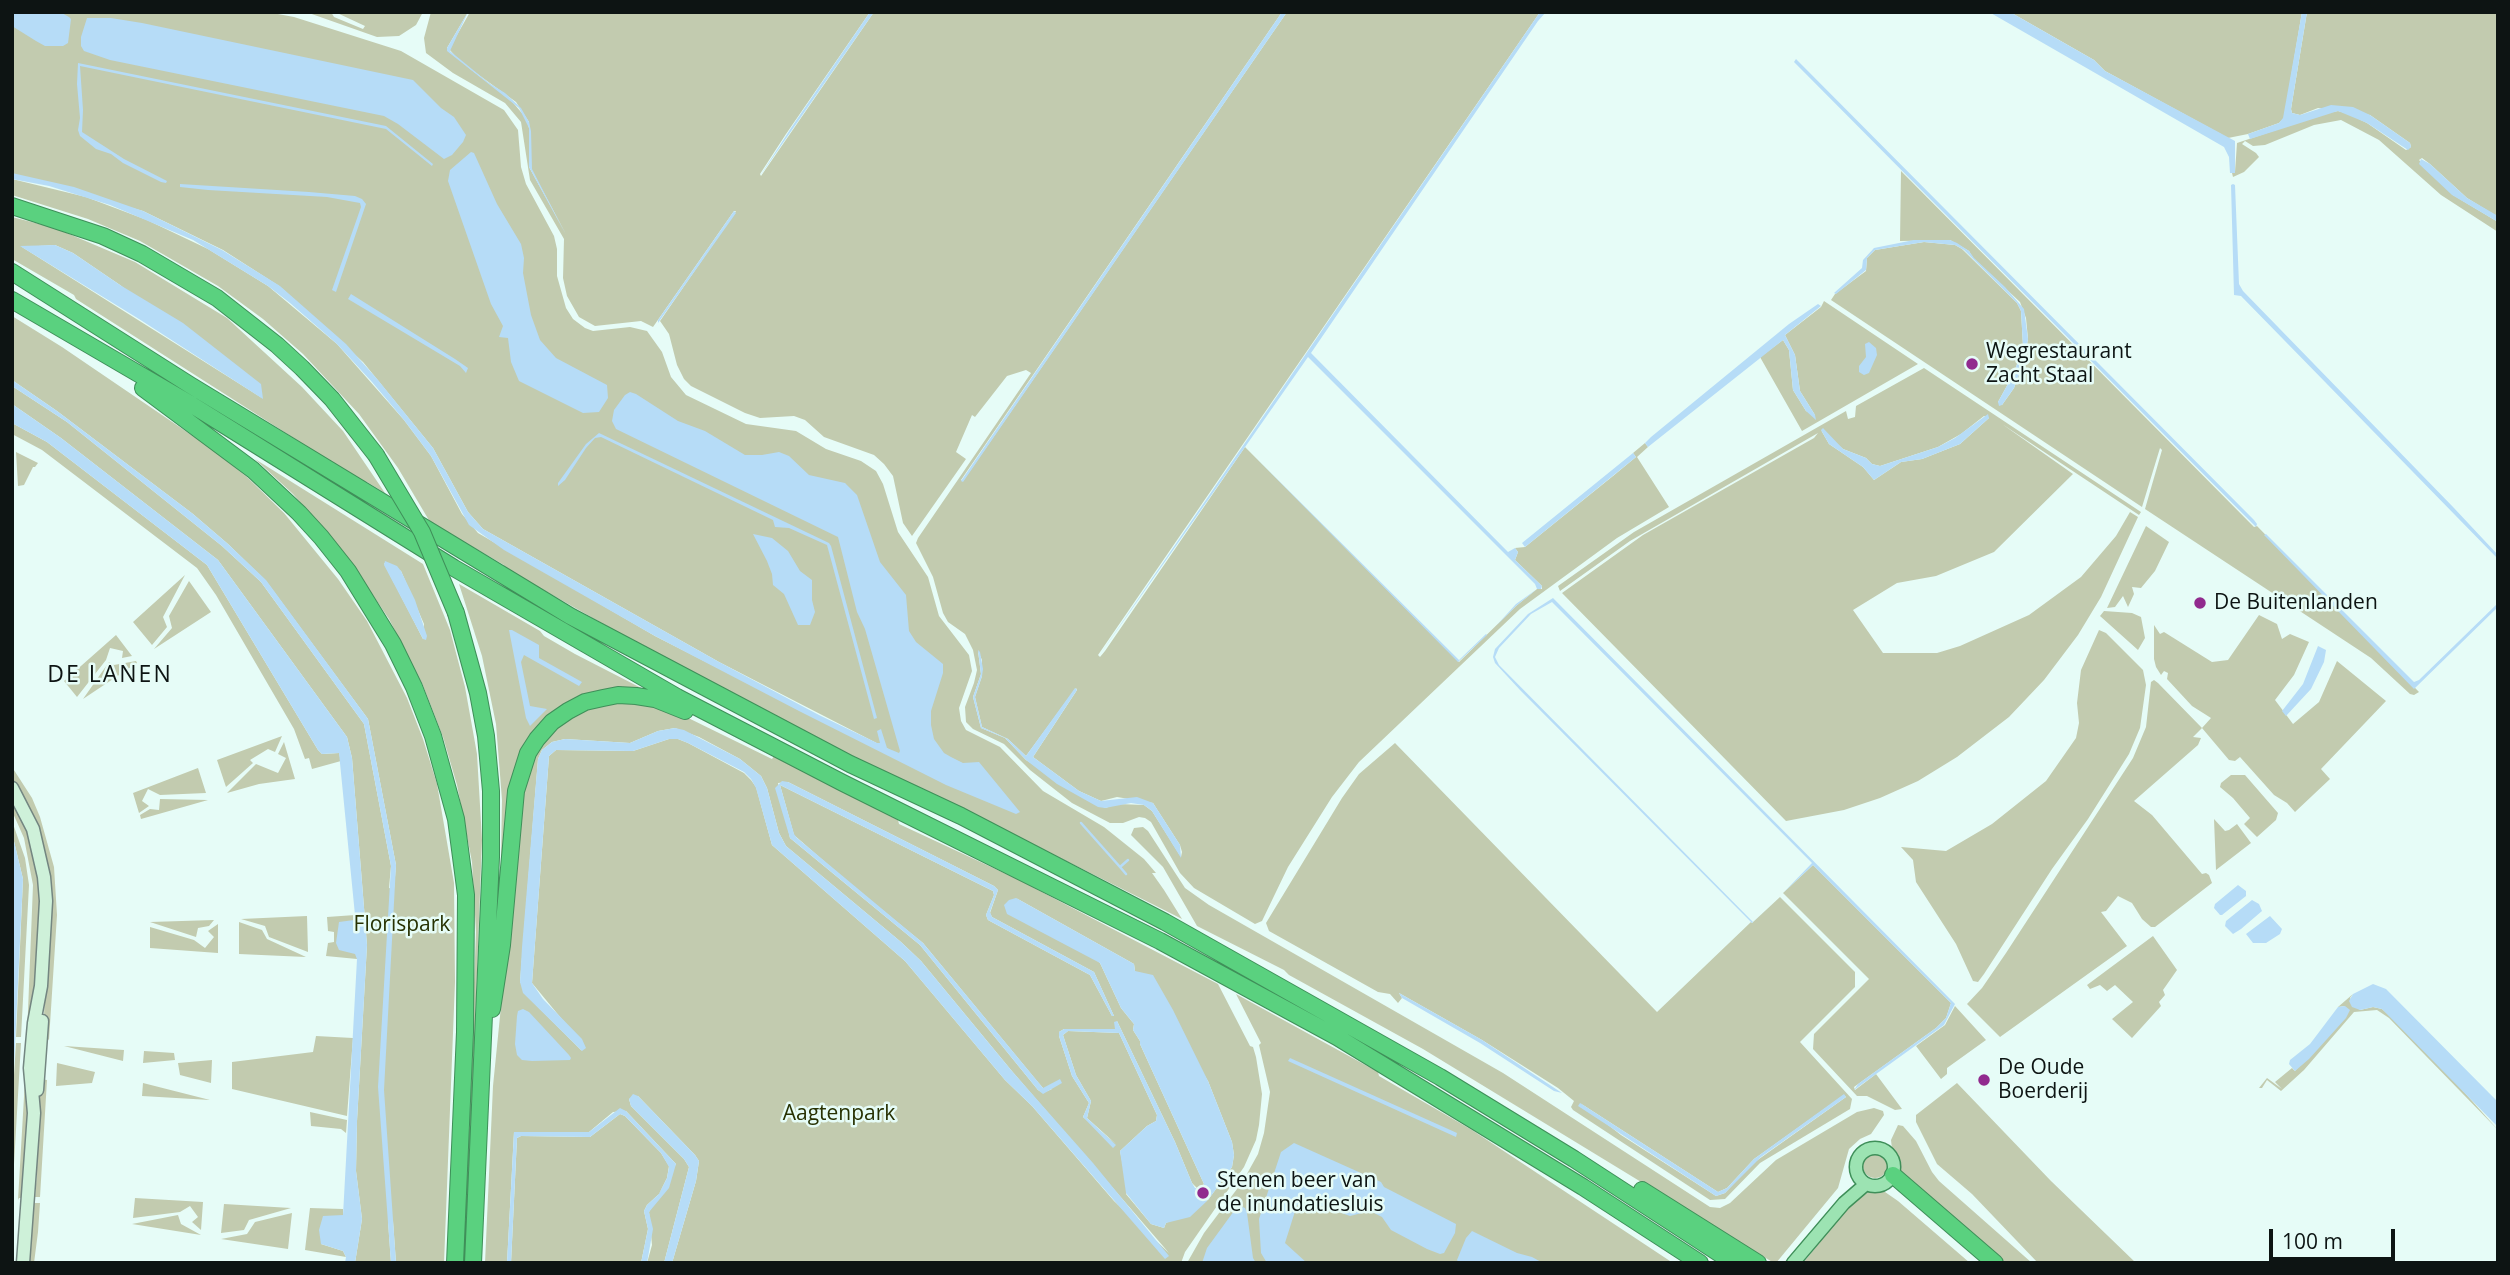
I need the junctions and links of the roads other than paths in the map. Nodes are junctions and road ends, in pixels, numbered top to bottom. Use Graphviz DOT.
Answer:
graph roads {
  1 [pos="12,206"];
  2 [pos="12,272"];
  3 [pos="12,300"];
  4 [pos="92,347"];
  5 [pos="760,740"];
  6 [pos="12,788"];
  7 [pos="481,1059"];
  8 [pos="1574,1158"];
  9 [pos="1890,1179"];
  10 [pos="1862,1180"];
  11 [pos="23,1263"];
  12 [pos="455,1263"];
  13 [pos="473,1263"];
  14 [pos="1700,1263"];
  15 [pos="1734,1263"];
  16 [pos="1758,1263"];
  17 [pos="1793,1263"];
  18 [pos="1981,1263"];
  19 [pos="1995,1263"];
  1 -- 7 [label="highway, bridge"];
  2 -- 8 [label="highway"];
  3 -- 4 [label="highway"];
  4 -- 5 [label="highway"];
  4 -- 12 [label="highway"];
  5 -- 7 [label="highway"];
  5 -- 14 [label="highway"];
  6 -- 11 [label="main road"];
  7 -- 13 [label="highway"];
  8 -- 15 [label="highway"];
  8 -- 16 [label="highway"];
  9 -- 10 [label="main road"];
  9 -- 10 [label="main road"];
  9 -- 18 [label="highway"];
  9 -- 19 [label="highway"];
  10 -- 17 [label="main road"];
}
